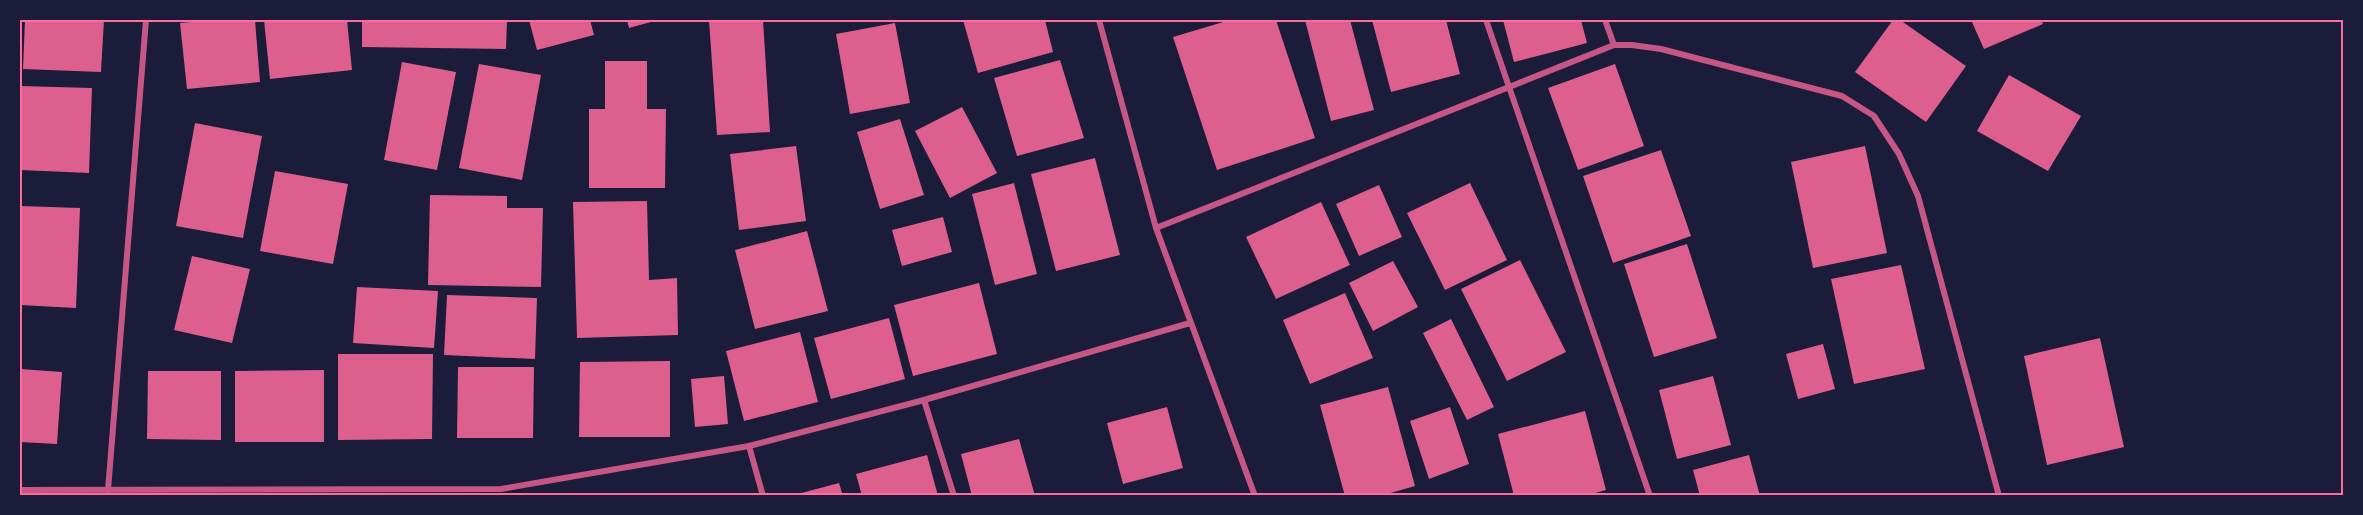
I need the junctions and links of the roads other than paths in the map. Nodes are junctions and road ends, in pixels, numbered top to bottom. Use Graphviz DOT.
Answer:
graph roads {
  1 [pos="146,20"];
  2 [pos="1099,20"];
  3 [pos="1486,20"];
  4 [pos="1605,20"];
  5 [pos="1614,45"];
  6 [pos="1508,87"];
  7 [pos="1156,228"];
  8 [pos="1190,323"];
  9 [pos="924,400"];
  10 [pos="749,447"];
  11 [pos="20,490"];
  12 [pos="108,490"];
  13 [pos="763,495"];
  14 [pos="954,495"];
  15 [pos="1255,495"];
  16 [pos="1650,495"];
  17 [pos="1999,495"];
  1 -- 12 [label="street"];
  2 -- 7 [label="street"];
  3 -- 6 [label="street"];
  4 -- 5 [label="street"];
  5 -- 6 [label="street"];
  5 -- 17 [label="street"];
  6 -- 7 [label="street"];
  6 -- 16 [label="street"];
  7 -- 8 [label="street"];
  8 -- 9 [label="street"];
  8 -- 15 [label="street"];
  9 -- 10 [label="street"];
  9 -- 14 [label="street"];
  10 -- 12 [label="street"];
  10 -- 13 [label="street"];
  11 -- 12 [label="street"];
}
